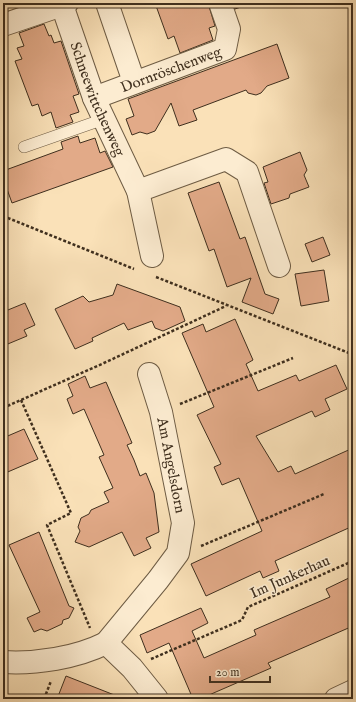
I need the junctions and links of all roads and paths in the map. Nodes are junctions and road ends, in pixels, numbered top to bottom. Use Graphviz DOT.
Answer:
graph roads {
  1 [pos="107,3"];
  2 [pos="220,3"];
  3 [pos="64,4"];
  4 [pos="3,25"];
  5 [pos="134,82"];
  6 [pos="94,98"];
  7 [pos="104,119"];
  8 [pos="24,147"];
  9 [pos="138,191"];
  10 [pos="3,216"];
  11 [pos="151,265"];
  12 [pos="279,266"];
  13 [pos="135,269"];
  14 [pos="226,306"];
  15 [pos="349,354"];
  16 [pos="293,358"];
  17 [pos="149,374"];
  18 [pos="21,400"];
  19 [pos="3,408"];
  20 [pos="161,412"];
  21 [pos="324,494"];
  22 [pos="175,557"];
  23 [pos="353,561"];
  24 [pos="102,644"];
  25 [pos="3,662"];
  26 [pos="132,668"];
  27 [pos="353,691"];
  28 [pos="157,699"];
  29 [pos="336,699"];
  1 -- 5 [label="street"];
  2 -- 5 [label="street, Dornröschenweg"];
  3 -- 4 [label="street, Schneewittchenweg"];
  3 -- 6 [label="street, Schneewittchenweg"];
  5 -- 6 [label="street, Dornröschenweg"];
  6 -- 7 [label="street, Schneewittchenweg"];
  7 -- 8 [label="lane"];
  7 -- 9 [label="street, Schneewittchenweg"];
  9 -- 11 [label="street, Schneewittchenweg"];
  9 -- 12 [label="street"];
  10 -- 13 [label="path"];
  11 -- 14 [label="path"];
  14 -- 15 [label="path"];
  14 -- 18 [label="path"];
  16 -- 20 [label="path"];
  17 -- 20 [label="street, Am Angelsdorn"];
  18 -- 19 [label="path"];
  18 -- 24 [label="path"];
  20 -- 22 [label="street, Am Angelsdorn"];
  21 -- 22 [label="path"];
  22 -- 24 [label="street, Am Angelsdorn"];
  23 -- 26 [label="path, Im Junkerhau"];
  24 -- 25 [label="street"];
  24 -- 26 [label="street"];
  26 -- 28 [label="street"];
  27 -- 29 [label="street"];
}
